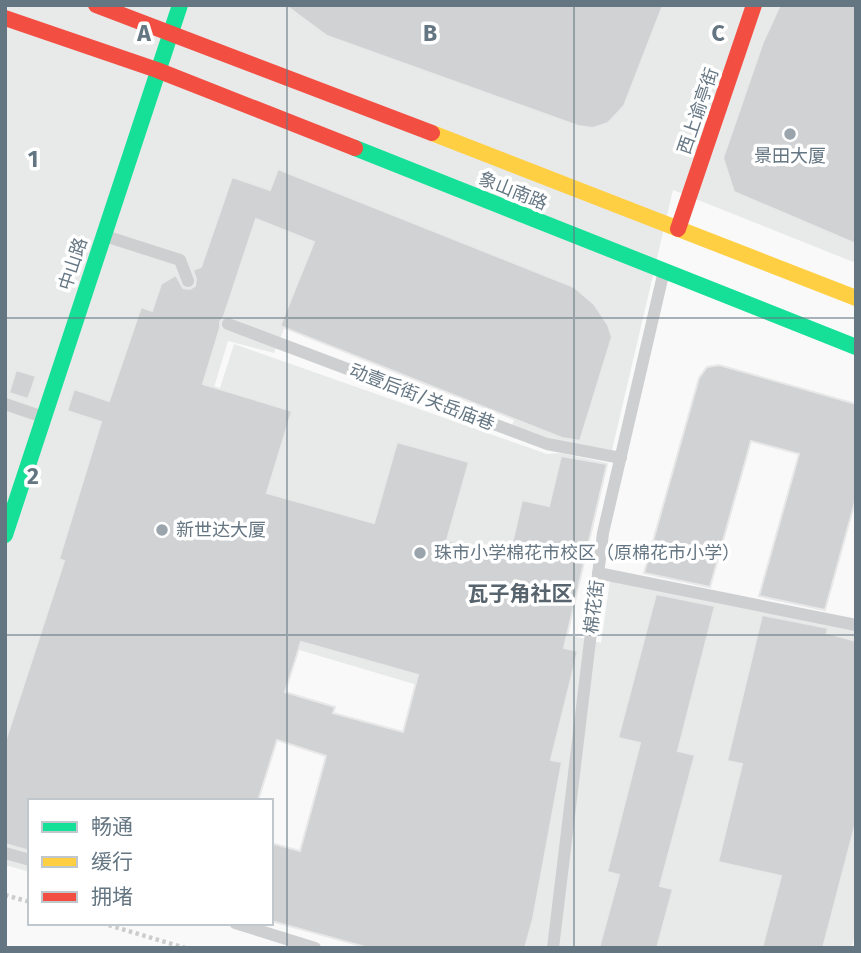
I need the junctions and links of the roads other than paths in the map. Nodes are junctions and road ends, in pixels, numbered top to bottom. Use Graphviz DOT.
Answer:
graph roads {
  1 [pos="96,5"];
  2 [pos="180,5"];
  3 [pos="754,5"];
  4 [pos="5,18"];
  5 [pos="171,32"];
  6 [pos="157,70"];
  7 [pos="678,229"];
  8 [pos="103,235"];
  9 [pos="664,271"];
  10 [pos="188,281"];
  11 [pos="856,298"];
  12 [pos="228,324"];
  13 [pos="856,347"];
  14 [pos="5,404"];
  15 [pos="43,418"];
  16 [pos="621,458"];
  17 [pos="5,535"];
  18 [pos="598,573"];
  19 [pos="856,625"];
  20 [pos="5,853"];
  21 [pos="28,859"];
  22 [pos="241,925"];
  23 [pos="315,948"];
  24 [pos="553,948"];
  1 -- 5 [label="main road, 象山南路"];
  2 -- 5 [label="main road, 中山路"];
  3 -- 7 [label="main road, 西上谕亭街"];
  4 -- 6 [label="main road, 象山南路"];
  5 -- 6 [label="main road, 中山路"];
  5 -- 7 [label="main road, 象山南路"];
  6 -- 8 [label="main road, 中山路"];
  6 -- 9 [label="main road, 象山南路"];
  7 -- 11 [label="main road, 象山南路"];
  8 -- 10 [label="lane"];
  8 -- 15 [label="main road, 中山路"];
  9 -- 13 [label="main road, 象山南路"];
  9 -- 16 [label="lane, 棉花街"];
  12 -- 16 [label="lane, 动壹后街/关岳庙巷"];
  14 -- 15 [label="lane"];
  15 -- 17 [label="main road, 中山路"];
  16 -- 18 [label="lane, 棉花街"];
  18 -- 19 [label="lane"];
  18 -- 24 [label="lane, 棉花街"];
  20 -- 21 [label="lane"];
  22 -- 23 [label="lane"];
}
